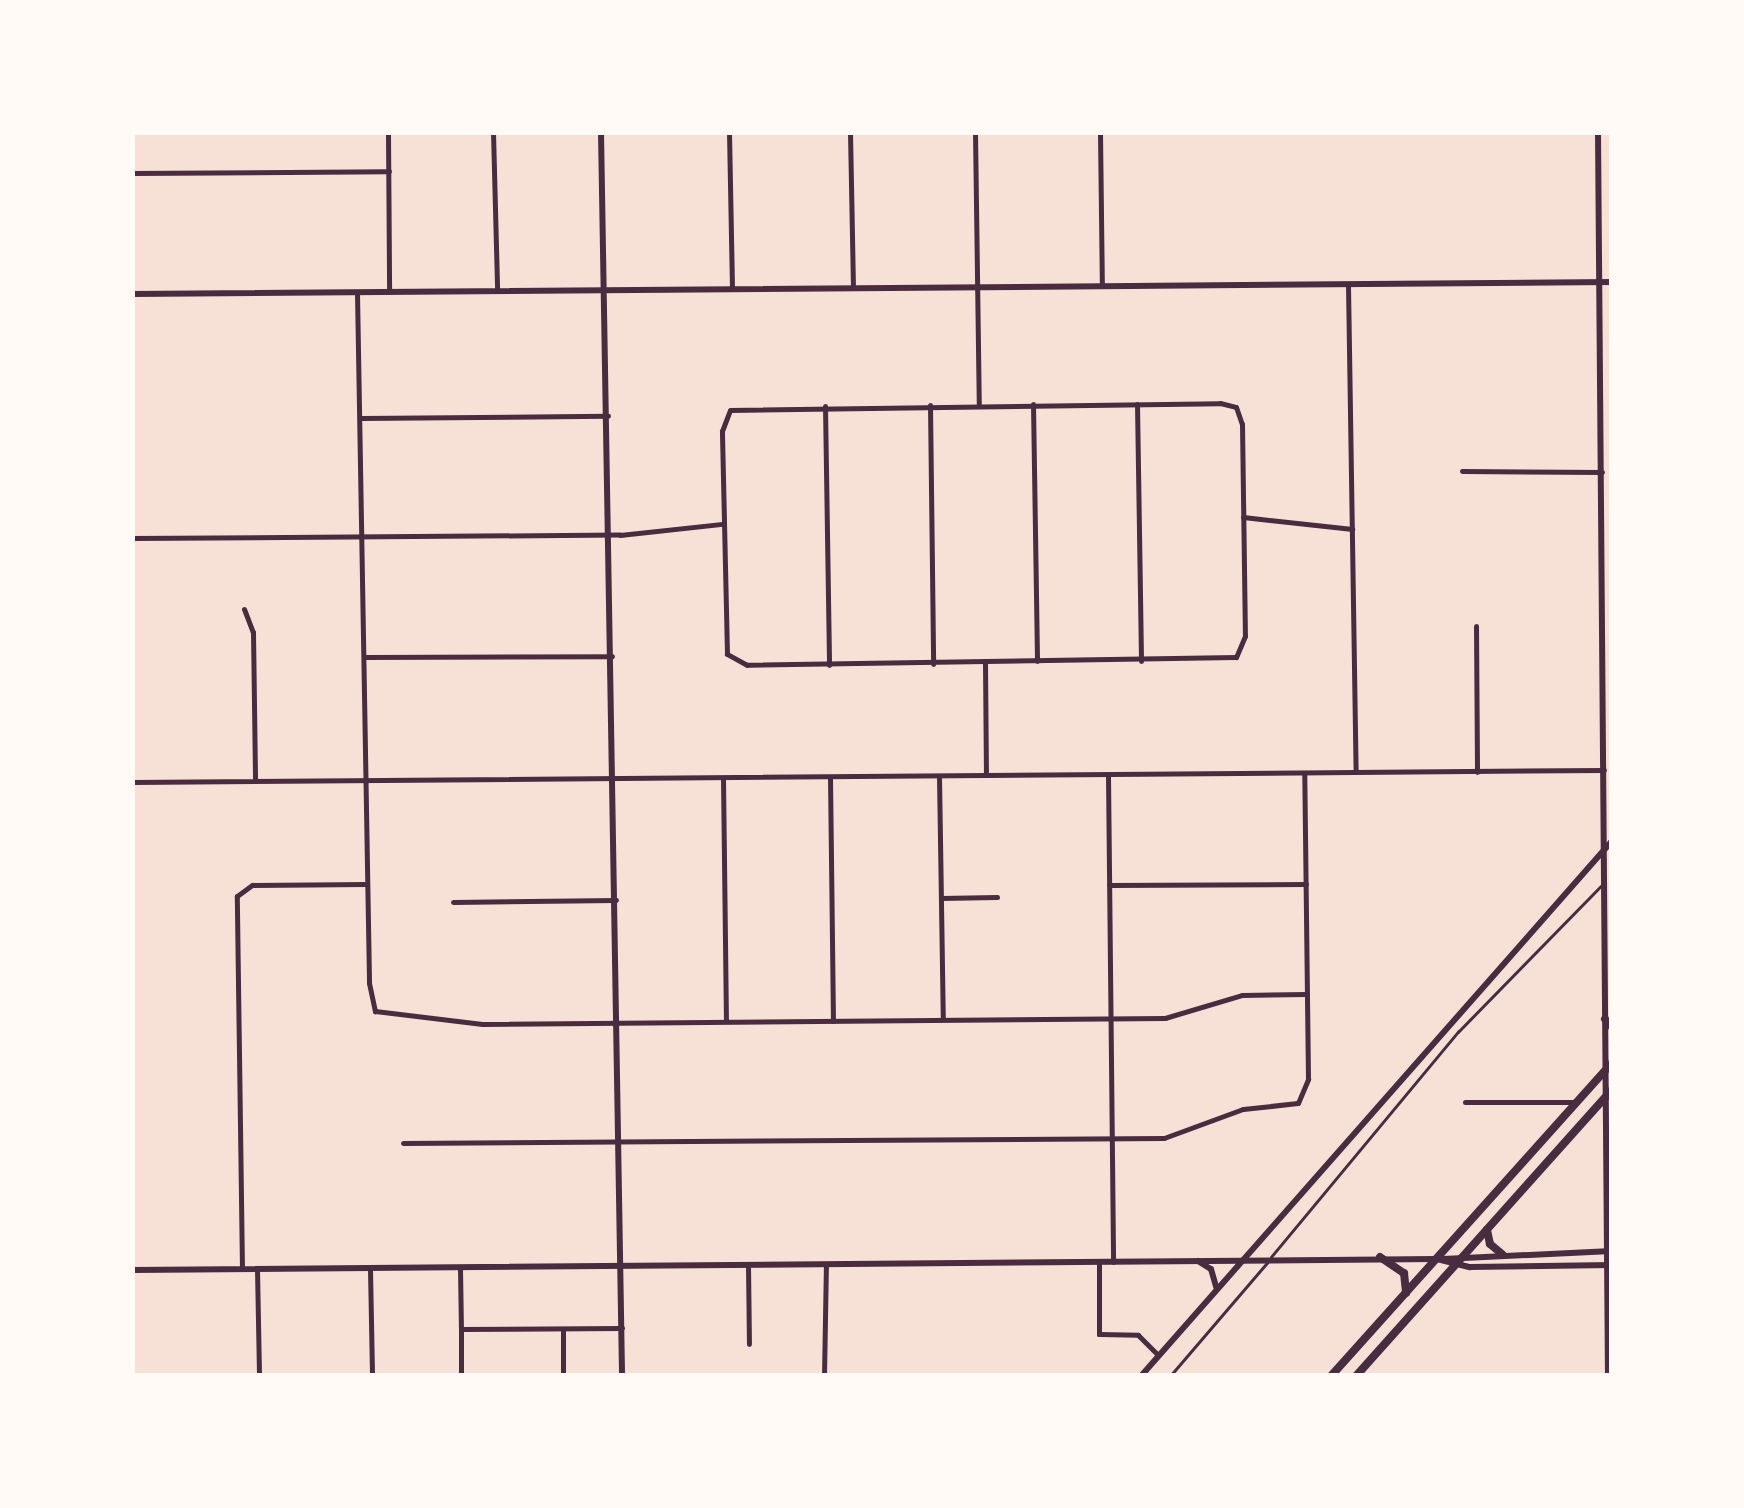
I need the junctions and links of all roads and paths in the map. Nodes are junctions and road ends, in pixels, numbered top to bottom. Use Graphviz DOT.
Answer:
graph roads {
  1 [pos="388,132"];
  2 [pos="493,132"];
  3 [pos="602,132"];
  4 [pos="729,132"];
  5 [pos="850,132"];
  6 [pos="975,132"];
  7 [pos="1100,132"];
  8 [pos="1598,132"];
  9 [pos="388,171"];
  10 [pos="132,173"];
  11 [pos="1600,282"];
  12 [pos="1612,282"];
  13 [pos="1348,285"];
  14 [pos="1102,286"];
  15 [pos="852,288"];
  16 [pos="978,288"];
  17 [pos="732,289"];
  18 [pos="497,290"];
  19 [pos="605,290"];
  20 [pos="357,292"];
  21 [pos="390,292"];
  22 [pos="132,294"];
  23 [pos="980,404"];
  24 [pos="1033,404"];
  25 [pos="1136,404"];
  26 [pos="930,405"];
  27 [pos="825,406"];
  28 [pos="608,416"];
  29 [pos="359,418"];
  30 [pos="1462,471"];
  31 [pos="1602,472"];
  32 [pos="1243,516"];
  33 [pos="722,524"];
  34 [pos="1352,529"];
  35 [pos="610,535"];
  36 [pos="362,537"];
  37 [pos="132,538"];
  38 [pos="244,609"];
  39 [pos="1476,626"];
  40 [pos="612,656"];
  41 [pos="363,657"];
  42 [pos="1037,662"];
  43 [pos="1141,662"];
  44 [pos="985,663"];
  45 [pos="933,664"];
  46 [pos="829,665"];
  47 [pos="1604,770"];
  48 [pos="1477,772"];
  49 [pos="1304,773"];
  50 [pos="1356,773"];
  51 [pos="1108,775"];
  52 [pos="939,776"];
  53 [pos="986,776"];
  54 [pos="830,777"];
  55 [pos="722,778"];
  56 [pos="614,779"];
  57 [pos="366,780"];
  58 [pos="254,781"];
  59 [pos="132,782"];
  60 [pos="1612,841"];
  61 [pos="1604,848"];
  62 [pos="1612,875"];
  63 [pos="1604,882"];
  64 [pos="367,884"];
  65 [pos="1306,884"];
  66 [pos="1109,885"];
  67 [pos="941,898"];
  68 [pos="996,898"];
  69 [pos="616,900"];
  70 [pos="453,902"];
  71 [pos="1308,994"];
  72 [pos="1110,1018"];
  73 [pos="943,1019"];
  74 [pos="726,1021"];
  75 [pos="833,1021"];
  76 [pos="618,1023"];
  77 [pos="1608,1023"];
  78 [pos="1609,1067"];
  79 [pos="1609,1093"];
  80 [pos="1465,1102"];
  81 [pos="1577,1102"];
  82 [pos="1111,1138"];
  83 [pos="620,1142"];
  84 [pos="403,1144"];
  85 [pos="1487,1230"];
  86 [pos="1610,1251"];
  87 [pos="1502,1254"];
  88 [pos="1243,1256"];
  89 [pos="1272,1256"];
  90 [pos="1465,1256"];
  91 [pos="1380,1257"];
  92 [pos="1192,1258"];
  93 [pos="1437,1260"];
  94 [pos="1114,1262"];
  95 [pos="1100,1263"];
  96 [pos="1457,1264"];
  97 [pos="748,1265"];
  98 [pos="826,1265"];
  99 [pos="1610,1265"];
  100 [pos="622,1266"];
  101 [pos="370,1268"];
  102 [pos="460,1268"];
  103 [pos="132,1270"];
  104 [pos="242,1270"];
  105 [pos="257,1270"];
  106 [pos="1216,1287"];
  107 [pos="1406,1293"];
  108 [pos="563,1328"];
  109 [pos="622,1328"];
  110 [pos="460,1329"];
  111 [pos="749,1344"];
  112 [pos="1158,1355"];
  113 [pos="1349,1356"];
  114 [pos="259,1376"];
  115 [pos="372,1376"];
  116 [pos="461,1376"];
  117 [pos="564,1376"];
  118 [pos="622,1376"];
  119 [pos="824,1376"];
  120 [pos="1141,1376"];
  121 [pos="1170,1376"];
  122 [pos="1332,1376"];
  123 [pos="1340,1376"];
  124 [pos="1356,1376"];
  125 [pos="1608,1376"];
  1 -- 9 [label="street"];
  2 -- 18 [label="street"];
  3 -- 19 [label="street"];
  4 -- 17 [label="street"];
  5 -- 15 [label="street"];
  6 -- 16 [label="street"];
  7 -- 14 [label="street"];
  8 -- 11 [label="street"];
  9 -- 10 [label="street"];
  9 -- 21 [label="street"];
  11 -- 12 [label="street"];
  11 -- 13 [label="street"];
  11 -- 31 [label="street"];
  13 -- 14 [label="street"];
  13 -- 34 [label="street"];
  14 -- 16 [label="street"];
  15 -- 16 [label="street"];
  15 -- 17 [label="street"];
  16 -- 23 [label="street"];
  17 -- 19 [label="street"];
  18 -- 19 [label="street"];
  18 -- 21 [label="street"];
  19 -- 28 [label="street"];
  20 -- 21 [label="street"];
  20 -- 22 [label="street"];
  20 -- 29 [label="street"];
  23 -- 24 [label="street"];
  23 -- 26 [label="street"];
  24 -- 25 [label="street"];
  24 -- 42 [label="street"];
  25 -- 32 [label="street"];
  25 -- 43 [label="street"];
  26 -- 27 [label="street"];
  26 -- 45 [label="street"];
  27 -- 33 [label="street"];
  27 -- 46 [label="street"];
  28 -- 29 [label="street"];
  28 -- 35 [label="street"];
  29 -- 36 [label="street"];
  30 -- 31 [label="street"];
  31 -- 47 [label="street"];
  32 -- 34 [label="street"];
  32 -- 43 [label="street"];
  33 -- 35 [label="street"];
  33 -- 46 [label="street"];
  34 -- 50 [label="street"];
  35 -- 36 [label="street"];
  35 -- 40 [label="street"];
  36 -- 37 [label="street"];
  36 -- 41 [label="street"];
  38 -- 58 [label="street"];
  39 -- 48 [label="street"];
  40 -- 41 [label="street"];
  40 -- 56 [label="street"];
  41 -- 57 [label="street"];
  42 -- 43 [label="street"];
  42 -- 44 [label="street"];
  44 -- 45 [label="street"];
  44 -- 53 [label="street"];
  45 -- 46 [label="street"];
  47 -- 48 [label="street"];
  47 -- 61 [label="street"];
  48 -- 50 [label="street"];
  49 -- 50 [label="street"];
  49 -- 51 [label="street"];
  49 -- 65 [label="street"];
  51 -- 53 [label="street"];
  51 -- 66 [label="street"];
  52 -- 53 [label="street"];
  52 -- 54 [label="street"];
  52 -- 67 [label="street"];
  54 -- 55 [label="street"];
  54 -- 75 [label="street"];
  55 -- 56 [label="street"];
  55 -- 74 [label="street"];
  56 -- 57 [label="street"];
  56 -- 69 [label="street"];
  57 -- 58 [label="street"];
  57 -- 64 [label="street"];
  58 -- 59 [label="street"];
  60 -- 61 [label="street"];
  61 -- 63 [label="street"];
  61 -- 88 [label="street"];
  62 -- 63 [label="lane"];
  63 -- 77 [label="street"];
  63 -- 89 [label="lane"];
  64 -- 76 [label="street"];
  64 -- 104 [label="street"];
  65 -- 66 [label="street"];
  65 -- 71 [label="street"];
  66 -- 72 [label="street"];
  67 -- 68 [label="street"];
  67 -- 73 [label="street"];
  69 -- 70 [label="street"];
  69 -- 76 [label="street"];
  71 -- 72 [label="street"];
  71 -- 82 [label="street"];
  72 -- 73 [label="street"];
  72 -- 82 [label="street"];
  73 -- 75 [label="street"];
  74 -- 75 [label="street"];
  74 -- 76 [label="street"];
  76 -- 83 [label="street"];
  77 -- 78 [label="street"];
  78 -- 79 [label="street"];
  78 -- 81 [label="highway"];
  79 -- 85 [label="highway"];
  79 -- 86 [label="street"];
  80 -- 81 [label="street"];
  81 -- 93 [label="highway"];
  82 -- 83 [label="street"];
  82 -- 94 [label="street"];
  83 -- 84 [label="street"];
  83 -- 100 [label="street"];
  85 -- 87 [label="highway"];
  85 -- 90 [label="highway"];
  86 -- 87 [label="street"];
  86 -- 99 [label="street"];
  87 -- 90 [label="street"];
  88 -- 89 [label="street"];
  88 -- 92 [label="street"];
  88 -- 106 [label="street"];
  89 -- 91 [label="street"];
  89 -- 121 [label="lane"];
  90 -- 93 [label="street"];
  90 -- 96 [label="highway"];
  91 -- 93 [label="street"];
  91 -- 107 [label="highway"];
  92 -- 94 [label="street"];
  92 -- 106 [label="street"];
  93 -- 96 [label="street"];
  93 -- 107 [label="highway"];
  94 -- 95 [label="street"];
  95 -- 98 [label="street"];
  95 -- 112 [label="street"];
  96 -- 99 [label="street"];
  96 -- 124 [label="highway"];
  97 -- 98 [label="street"];
  97 -- 100 [label="street"];
  97 -- 111 [label="street"];
  98 -- 119 [label="street"];
  99 -- 125 [label="street"];
  100 -- 102 [label="street"];
  100 -- 109 [label="street"];
  101 -- 102 [label="street"];
  101 -- 105 [label="street"];
  101 -- 115 [label="street"];
  102 -- 110 [label="street"];
  103 -- 104 [label="street"];
  104 -- 105 [label="street"];
  105 -- 114 [label="street"];
  106 -- 112 [label="street"];
  107 -- 113 [label="highway"];
  108 -- 109 [label="street"];
  108 -- 110 [label="street"];
  108 -- 117 [label="street"];
  109 -- 118 [label="street"];
  110 -- 116 [label="street"];
  112 -- 120 [label="street"];
  113 -- 122 [label="highway"];
  113 -- 123 [label="highway"];
}
